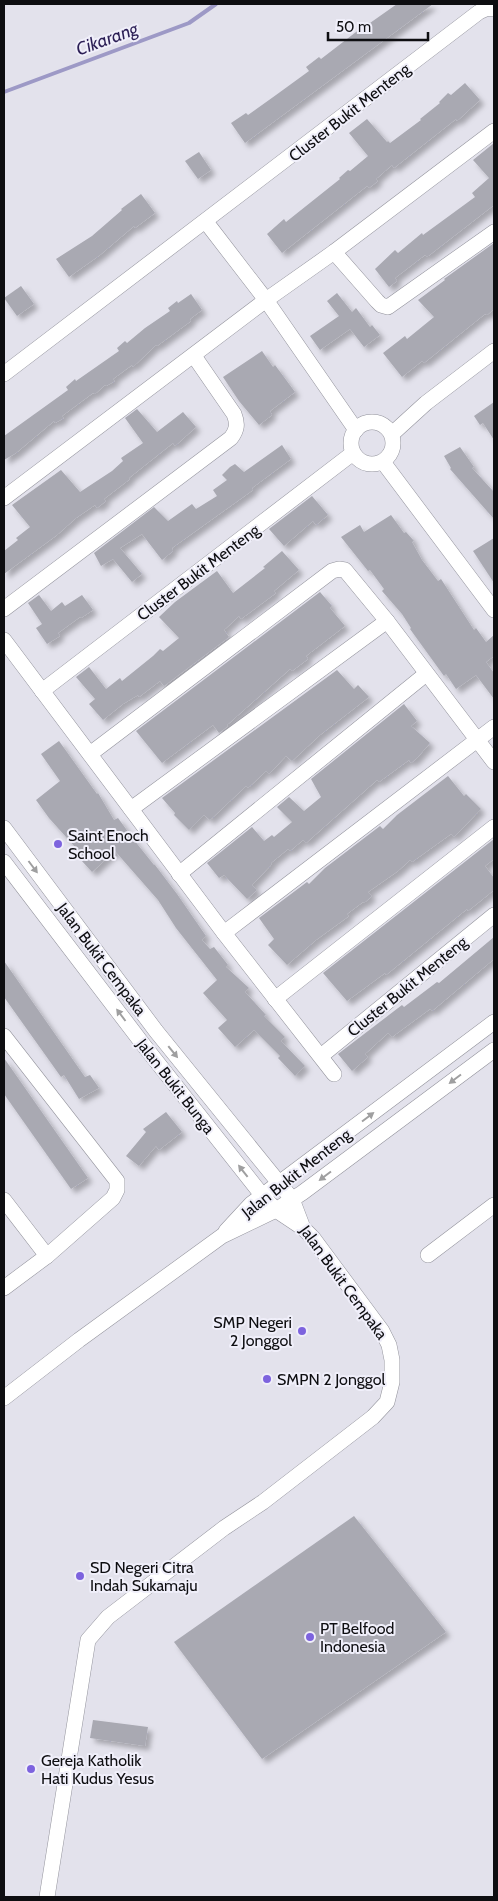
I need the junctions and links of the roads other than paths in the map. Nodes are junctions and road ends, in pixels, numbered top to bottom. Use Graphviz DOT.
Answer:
graph roads {
  1 [pos="494,9"];
  2 [pos="494,132"];
  3 [pos="206,222"];
  4 [pos="494,232"];
  5 [pos="334,252"];
  6 [pos="266,300"];
  7 [pos="494,351"];
  8 [pos="194,356"];
  9 [pos="4,374"];
  10 [pos="356,430"];
  11 [pos="392,434"];
  12 [pos="353,453"];
  13 [pos="383,462"];
  14 [pos="4,498"];
  15 [pos="4,609"];
  16 [pos="494,610"];
  17 [pos="387,620"];
  18 [pos="4,640"];
  19 [pos="426,674"];
  20 [pos="42,691"];
  21 [pos="494,727"];
  22 [pos="477,739"];
  23 [pos="90,754"];
  24 [pos="494,762"];
  25 [pos="131,809"];
  26 [pos="494,827"];
  27 [pos="4,828"];
  28 [pos="4,862"];
  29 [pos="179,874"];
  30 [pos="69,915"];
  31 [pos="494,915"];
  32 [pos="55,927"];
  33 [pos="224,933"];
  34 [pos="275,998"];
  35 [pos="494,1022"];
  36 [pos="156,1031"];
  37 [pos="4,1036"];
  38 [pos="142,1043"];
  39 [pos="494,1050"];
  40 [pos="320,1056"];
  41 [pos="334,1074"];
  42 [pos="279,1183"];
  43 [pos="262,1195"];
  44 [pos="292,1199"];
  45 [pos="4,1200"];
  46 [pos="494,1205"];
  47 [pos="276,1210"];
  48 [pos="303,1228"];
  49 [pos="222,1236"];
  50 [pos="428,1255"];
  51 [pos="47,1256"];
  52 [pos="4,1288"];
  53 [pos="4,1398"];
  54 [pos="47,1897"];
  1 -- 3 [label="street, Cluster Bukit Menteng"];
  2 -- 5 [label="street"];
  3 -- 6 [label="street"];
  3 -- 9 [label="street, Cluster Bukit Menteng"];
  4 -- 5 [label="street"];
  5 -- 6 [label="street"];
  6 -- 8 [label="street"];
  6 -- 10 [label="street"];
  7 -- 11 [label="street"];
  8 -- 14 [label="street"];
  8 -- 15 [label="street"];
  10 -- 11 [label="street"];
  10 -- 12 [label="street"];
  11 -- 13 [label="street"];
  12 -- 13 [label="street"];
  12 -- 20 [label="street, Cluster Bukit Menteng"];
  13 -- 16 [label="street"];
  17 -- 19 [label="street"];
  17 -- 23 [label="street"];
  17 -- 25 [label="street"];
  18 -- 20 [label="street"];
  19 -- 22 [label="street"];
  19 -- 29 [label="street"];
  20 -- 23 [label="street"];
  21 -- 22 [label="street"];
  22 -- 24 [label="street"];
  22 -- 33 [label="street"];
  23 -- 25 [label="street"];
  25 -- 29 [label="street"];
  26 -- 34 [label="street"];
  27 -- 30 [label="street, Jalan Bukit Cempaka, one-way"];
  28 -- 32 [label="street, Jalan Bukit Bunga"];
  29 -- 33 [label="street"];
  30 -- 32 [label="street"];
  30 -- 36 [label="street, Jalan Bukit Cempaka"];
  31 -- 40 [label="street, Cluster Bukit Menteng"];
  38 -- 32 [label="street, Jalan Bukit Bunga, one-way"];
  33 -- 34 [label="street"];
  34 -- 40 [label="street"];
  42 -- 35 [label="street, Jalan Bukit Menteng, one-way"];
  36 -- 38 [label="street"];
  36 -- 42 [label="street, Jalan Bukit Cempaka, one-way"];
  37 -- 51 [label="street"];
  43 -- 38 [label="street, Jalan Bukit Bunga, one-way"];
  39 -- 44 [label="street, Jalan Bukit Menteng, one-way"];
  40 -- 41 [label="street"];
  42 -- 43 [label="street, Jalan Bukit Menteng"];
  42 -- 44 [label="street, Jalan Bukit Cempaka"];
  43 -- 47 [label="street, Jalan Bukit Bunga"];
  43 -- 49 [label="street, Jalan Bukit Menteng"];
  44 -- 47 [label="street, Jalan Bukit Menteng"];
  44 -- 48 [label="street, Jalan Bukit Cempaka"];
  45 -- 51 [label="street"];
  46 -- 50 [label="street"];
  47 -- 48 [label="street, Jalan Bukit Bunga"];
  47 -- 49 [label="street, Jalan Bukit Menteng"];
  48 -- 54 [label="street, Jalan Bukit Cempaka"];
  49 -- 53 [label="street"];
  51 -- 52 [label="street"];
}
